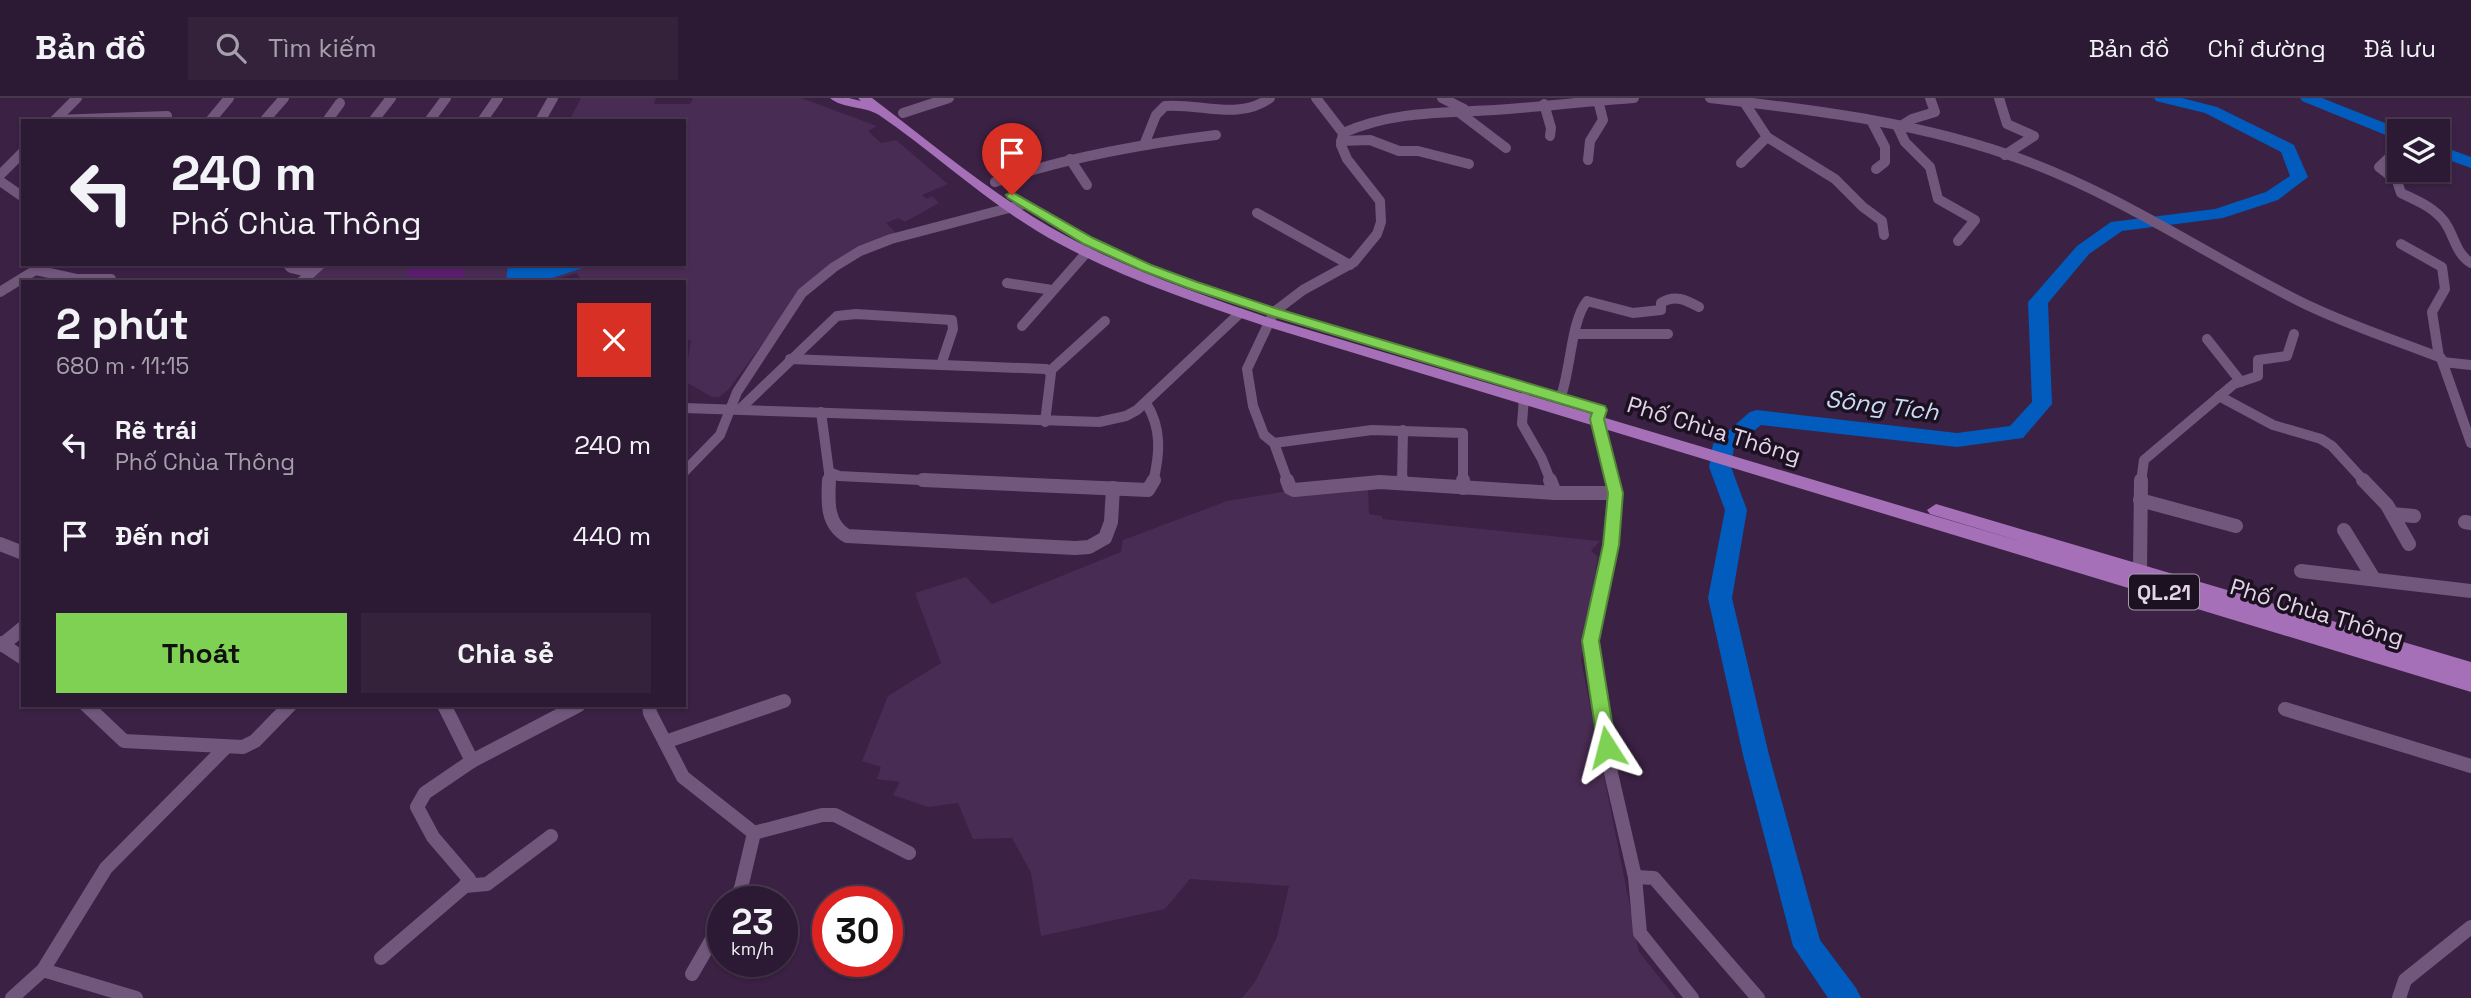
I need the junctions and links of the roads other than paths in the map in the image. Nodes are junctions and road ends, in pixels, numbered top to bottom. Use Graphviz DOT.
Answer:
graph roads {
  1 [pos="77,98"];
  2 [pos="229,98"];
  3 [pos="285,98"];
  4 [pos="391,98"];
  5 [pos="446,98"];
  6 [pos="498,98"];
  7 [pos="553,98"];
  8 [pos="836,98"];
  9 [pos="864,98"];
  10 [pos="949,98"];
  11 [pos="1270,98"];
  12 [pos="1316,98"];
  13 [pos="1442,98"];
  14 [pos="1634,98"];
  15 [pos="1710,98"];
  16 [pos="1930,98"];
  17 [pos="1999,98"];
  18 [pos="1598,100"];
  19 [pos="1543,102"];
  20 [pos="1744,102"];
  21 [pos="1777,102"];
  22 [pos="340,103"];
  23 [pos="883,105"];
  24 [pos="1461,110"];
  25 [pos="167,116"];
  26 [pos="903,118"];
  27 [pos="56,119"];
  28 [pos="83,119"];
  29 [pos="212,119"];
  30 [pos="266,119"];
  31 [pos="328,119"];
  32 [pos="375,119"];
  33 [pos="430,119"];
  34 [pos="483,119"];
  35 [pos="541,119"];
  36 [pos="1872,122"];
  37 [pos="1899,125"];
  38 [pos="1216,135"];
  39 [pos="1550,136"];
  40 [pos="1342,137"];
  41 [pos="1767,137"];
  42 [pos="1144,145"];
  43 [pos="1506,148"];
  44 [pos="21,154"];
  45 [pos="2005,155"];
  46 [pos="1070,159"];
  47 [pos="2387,159"];
  48 [pos="1588,160"];
  49 [pos="1741,163"];
  50 [pos="1469,164"];
  51 [pos="1816,169"];
  52 [pos="1876,169"];
  53 [pos="2387,173"];
  54 [pos="1,175"];
  55 [pos="995,182"];
  56 [pos="2397,182"];
  57 [pos="1087,185"];
  58 [pos="21,195"];
  59 [pos="1017,205"];
  60 [pos="1257,213"];
  61 [pos="1884,235"];
  62 [pos="1958,241"];
  63 [pos="2401,244"];
  64 [pos="1087,252"];
  65 [pos="2471,263"];
  66 [pos="1350,265"];
  67 [pos="289,266"];
  68 [pos="319,266"];
  69 [pos="41,267"];
  70 [pos="1141,271"];
  71 [pos="311,274"];
  72 [pos="111,279"];
  73 [pos="304,280"];
  74 [pos="1007,283"];
  75 [pos="1052,290"];
  76 [pos="0,292"];
  77 [pos="1699,307"];
  78 [pos="1240,313"];
  79 [pos="1270,317"];
  80 [pos="1105,321"];
  81 [pos="1022,326"];
  82 [pos="1576,334"];
  83 [pos="1668,334"];
  84 [pos="2294,334"];
  85 [pos="2207,339"];
  86 [pos="790,359"];
  87 [pos="2441,359"];
  88 [pos="941,365"];
  89 [pos="2471,365"];
  90 [pos="1050,371"];
  91 [pos="2241,382"];
  92 [pos="1561,396"];
  93 [pos="2219,396"];
  94 [pos="1524,397"];
  95 [pos="1146,402"];
  96 [pos="686,408"];
  97 [pos="736,409"];
  98 [pos="821,412"];
  99 [pos="1598,414"];
  100 [pos="1045,422"];
  101 [pos="2468,427"];
  102 [pos="1403,430"];
  103 [pos="1274,443"];
  104 [pos="2471,443"];
  105 [pos="687,467"];
  106 [pos="829,472"];
  107 [pos="1402,483"];
  108 [pos="1113,488"];
  109 [pos="1463,488"];
  110 [pos="1555,493"];
  111 [pos="1616,493"];
  112 [pos="1859,494"];
  113 [pos="2140,500"];
  114 [pos="2392,514"];
  115 [pos="2414,516"];
  116 [pos="2236,526"];
  117 [pos="2344,530"];
  118 [pos="0,544"];
  119 [pos="2409,544"];
  120 [pos="21,552"];
  121 [pos="2140,571"];
  122 [pos="2301,571"];
  123 [pos="2374,579"];
  124 [pos="2471,591"];
  125 [pos="21,629"];
  126 [pos="1,644"];
  127 [pos="21,657"];
  128 [pos="2471,670"];
  129 [pos="2471,684"];
  130 [pos="784,701"];
  131 [pos="88,707"];
  132 [pos="288,707"];
  133 [pos="445,707"];
  134 [pos="575,707"];
  135 [pos="649,707"];
  136 [pos="2285,709"];
  137 [pos="665,742"];
  138 [pos="226,747"];
  139 [pos="472,761"];
  140 [pos="2471,766"];
  141 [pos="754,833"];
  142 [pos="551,836"];
  143 [pos="909,853"];
  144 [pos="1635,877"];
  145 [pos="465,886"];
  146 [pos="741,886"];
  147 [pos="2471,926"];
  148 [pos="707,948"];
  149 [pos="381,958"];
  150 [pos="43,970"];
  151 [pos="692,974"];
  152 [pos="12,998"];
  153 [pos="136,998"];
  154 [pos="1692,998"];
  155 [pos="1758,998"];
  156 [pos="2399,998"];
  1 -- 27 [label="street"];
  2 -- 29 [label="street"];
  3 -- 30 [label="street"];
  4 -- 32 [label="street"];
  5 -- 33 [label="street"];
  6 -- 34 [label="street"];
  7 -- 35 [label="street"];
  8 -- 23 [label="highway"];
  9 -- 23 [label="highway, Phố Chùa Thông / QL.21"];
  10 -- 26 [label="street"];
  11 -- 42 [label="street"];
  12 -- 40 [label="street"];
  13 -- 24 [label="street"];
  14 -- 18 [label="street"];
  15 -- 20 [label="street"];
  16 -- 37 [label="street"];
  17 -- 45 [label="street"];
  18 -- 19 [label="street"];
  18 -- 48 [label="street"];
  19 -- 24 [label="street"];
  19 -- 39 [label="street"];
  20 -- 21 [label="street"];
  20 -- 41 [label="street"];
  21 -- 36 [label="street"];
  22 -- 31 [label="street"];
  23 -- 26 [label="highway, Phố Chùa Thông / QL.21"];
  24 -- 40 [label="street"];
  24 -- 43 [label="street"];
  25 -- 28 [label="street"];
  26 -- 55 [label="highway, Phố Chùa Thông / QL.21"];
  26 -- 59 [label="highway, Phố Chùa Thông / QL.21"];
  36 -- 37 [label="street"];
  36 -- 52 [label="street"];
  37 -- 45 [label="street"];
  37 -- 62 [label="street"];
  38 -- 42 [label="street"];
  40 -- 50 [label="street"];
  40 -- 66 [label="street"];
  41 -- 49 [label="street"];
  41 -- 51 [label="street"];
  42 -- 46 [label="street"];
  44 -- 54 [label="street"];
  45 -- 87 [label="street"];
  46 -- 55 [label="street"];
  46 -- 57 [label="street"];
  47 -- 53 [label="street"];
  51 -- 61 [label="street"];
  54 -- 58 [label="street"];
  55 -- 59 [label="highway, Phố Chùa Thông / QL.21"];
  56 -- 65 [label="street"];
  59 -- 64 [label="highway, Phố Chùa Thông / QL.21"];
  59 -- 70 [label="highway, Phố Chùa Thông / QL.21"];
  59 -- 97 [label="street"];
  60 -- 66 [label="street"];
  63 -- 87 [label="street"];
  64 -- 70 [label="highway, Phố Chùa Thông / QL.21"];
  64 -- 75 [label="street"];
  66 -- 79 [label="street"];
  67 -- 71 [label="street"];
  68 -- 71 [label="street"];
  69 -- 72 [label="street"];
  69 -- 76 [label="street"];
  70 -- 78 [label="highway, Phố Chùa Thông / QL.21"];
  70 -- 79 [label="highway, Phố Chùa Thông / QL.21"];
  71 -- 73 [label="street"];
  74 -- 75 [label="street"];
  75 -- 81 [label="street"];
  77 -- 82 [label="street"];
  78 -- 79 [label="highway, Phố Chùa Thông / QL.21"];
  78 -- 95 [label="street"];
  79 -- 92 [label="highway, Phố Chùa Thông / QL.21"];
  79 -- 94 [label="highway, Phố Chùa Thông / QL.21"];
  79 -- 103 [label="street"];
  80 -- 90 [label="street"];
  82 -- 83 [label="street"];
  82 -- 92 [label="street"];
  84 -- 91 [label="street"];
  85 -- 91 [label="street"];
  86 -- 88 [label="street"];
  86 -- 88 [label="street"];
  86 -- 97 [label="street"];
  87 -- 89 [label="street"];
  87 -- 101 [label="street"];
  88 -- 90 [label="street"];
  90 -- 100 [label="street"];
  91 -- 93 [label="street"];
  92 -- 99 [label="highway, Phố Chùa Thông / QL.21"];
  93 -- 113 [label="street"];
  93 -- 114 [label="street"];
  94 -- 99 [label="highway, Phố Chùa Thông / QL.21"];
  94 -- 110 [label="street"];
  95 -- 100 [label="street"];
  95 -- 108 [label="street"];
  96 -- 97 [label="street"];
  97 -- 98 [label="street"];
  97 -- 105 [label="street"];
  98 -- 100 [label="street"];
  98 -- 106 [label="street"];
  99 -- 111 [label="street"];
  99 -- 112 [label="highway, Phố Chùa Thông / QL.21"];
  101 -- 104 [label="street"];
  102 -- 103 [label="street"];
  102 -- 107 [label="street"];
  102 -- 109 [label="street"];
  103 -- 107 [label="street"];
  106 -- 108 [label="street"];
  106 -- 108 [label="street"];
  107 -- 109 [label="street"];
  109 -- 110 [label="street"];
  110 -- 111 [label="street"];
  111 -- 144 [label="street"];
  112 -- 121 [label="highway, Phố Chùa Thông / QL.21"];
  112 -- 129 [label="highway, Phố Chùa Thông / QL.21"];
  113 -- 116 [label="street"];
  113 -- 121 [label="street"];
  114 -- 115 [label="street"];
  114 -- 119 [label="street"];
  117 -- 123 [label="street"];
  118 -- 120 [label="street"];
  121 -- 128 [label="highway, Phố Chùa Thông / QL.21"];
  122 -- 123 [label="street"];
  123 -- 124 [label="street"];
  125 -- 126 [label="street"];
  126 -- 127 [label="street"];
  130 -- 137 [label="street"];
  131 -- 138 [label="street"];
  132 -- 138 [label="street"];
  133 -- 139 [label="street"];
  134 -- 139 [label="street"];
  135 -- 137 [label="street"];
  136 -- 140 [label="street"];
  137 -- 141 [label="street"];
  138 -- 150 [label="street"];
  139 -- 145 [label="street"];
  141 -- 143 [label="street"];
  141 -- 146 [label="street"];
  142 -- 145 [label="street"];
  144 -- 154 [label="street"];
  144 -- 155 [label="street"];
  145 -- 149 [label="street"];
  147 -- 156 [label="street"];
  148 -- 151 [label="street"];
  150 -- 152 [label="street"];
  150 -- 153 [label="street"];
}
